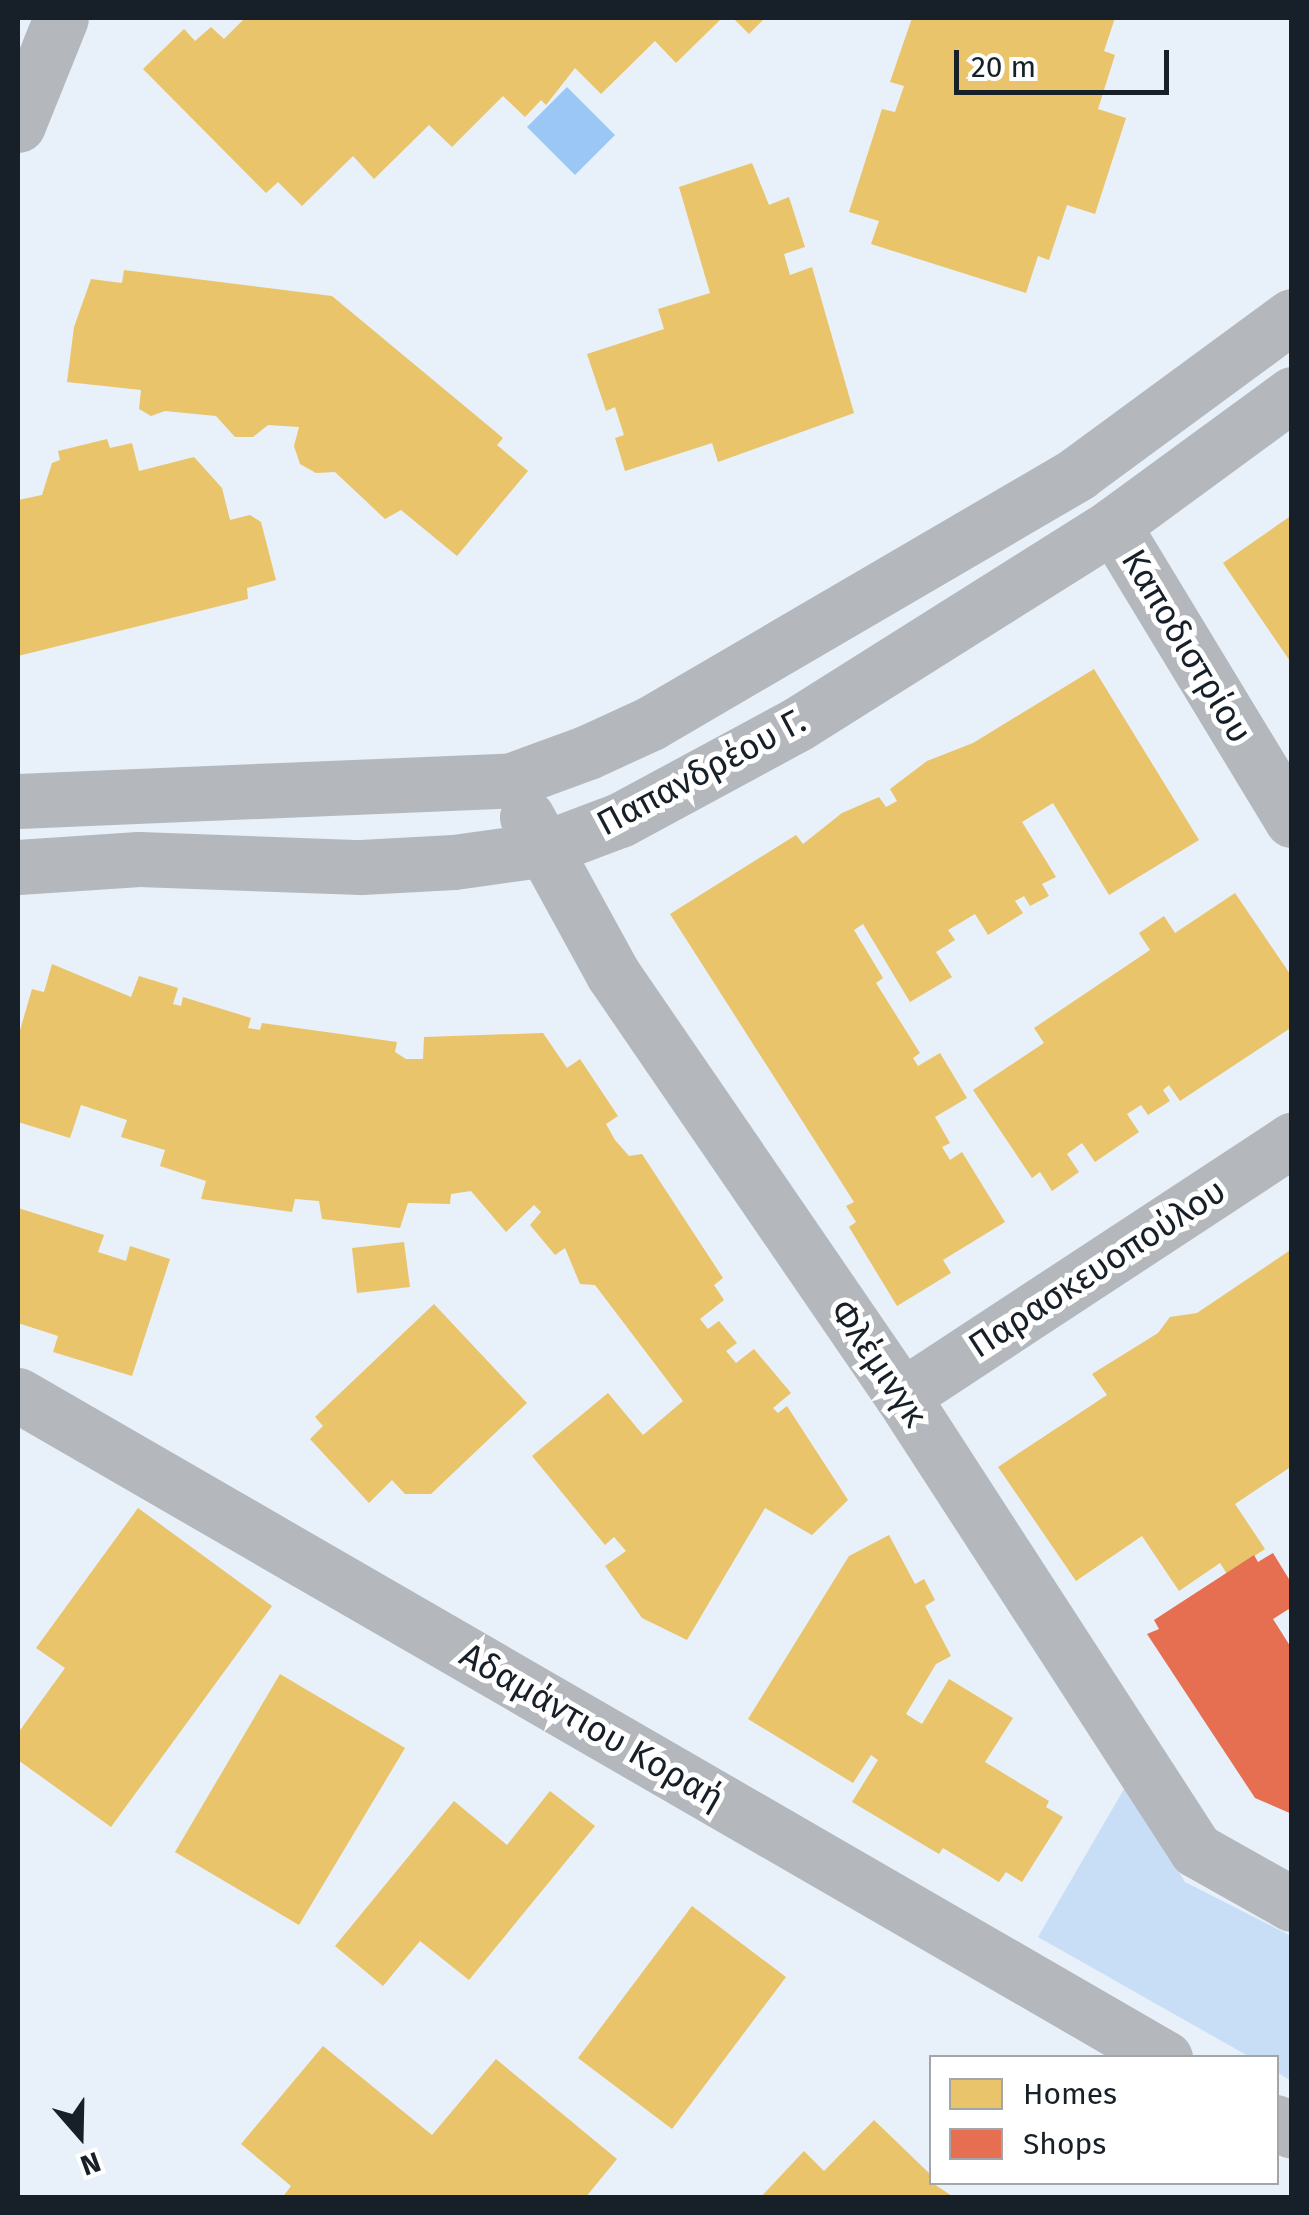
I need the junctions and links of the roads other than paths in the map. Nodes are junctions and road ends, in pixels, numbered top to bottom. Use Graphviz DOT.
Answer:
graph roads {
  1 [pos="61,18"];
  2 [pos="18,125"];
  3 [pos="1292,316"];
  4 [pos="1292,394"];
  5 [pos="1113,524"];
  6 [pos="512,780"];
  7 [pos="18,801"];
  8 [pos="1292,820"];
  9 [pos="540,850"];
  10 [pos="18,867"];
  11 [pos="1292,1140"];
  12 [pos="18,1394"];
  13 [pos="902,1396"];
  14 [pos="1292,1904"];
  15 [pos="1161,2055"];
  1 -- 2 [label="street"];
  3 -- 6 [label="street, Παπανδρέου Γ."];
  4 -- 5 [label="street, Παπανδρέου Γ."];
  5 -- 8 [label="street, Καποδιστρίου"];
  5 -- 9 [label="street, Παπανδρέου Γ."];
  6 -- 7 [label="street, Παπανδρέου Γ."];
  6 -- 9 [label="street, Φλέμινγκ"];
  9 -- 10 [label="street, Παπανδρέου Γ."];
  9 -- 13 [label="street, Φλέμινγκ"];
  11 -- 13 [label="street, Παρασκευοπούλου"];
  12 -- 15 [label="street, Αδαμάντιου Κοραή"];
  13 -- 14 [label="street, Φλέμινγκ"];
}
